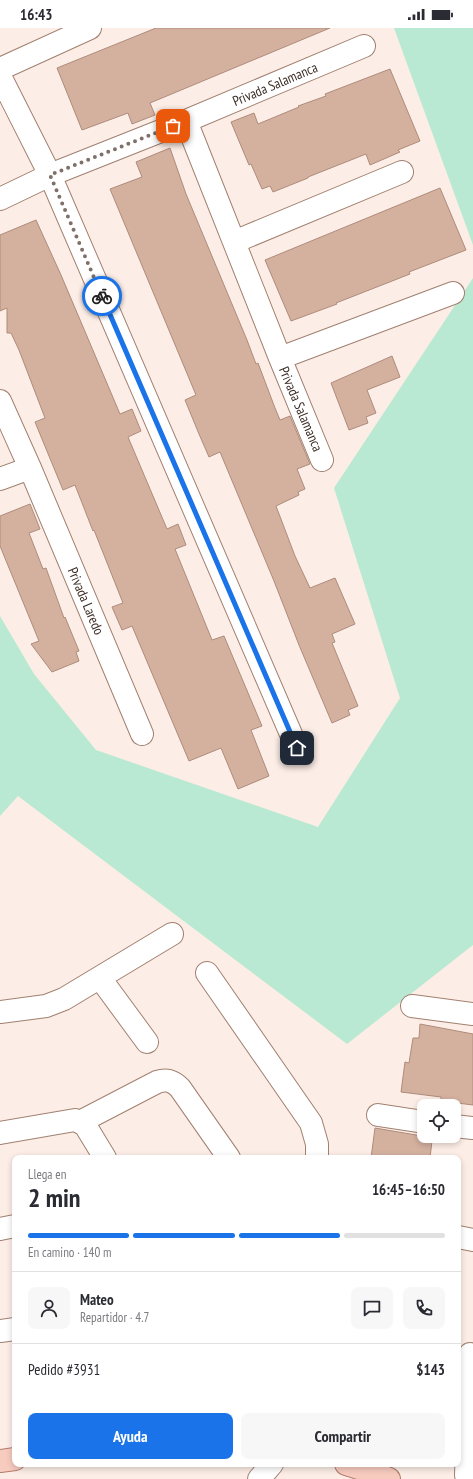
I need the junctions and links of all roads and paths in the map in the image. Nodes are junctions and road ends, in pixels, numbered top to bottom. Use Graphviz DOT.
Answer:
graph roads {
  1 [pos="90,28"];
  2 [pos="364,46"];
  3 [pos="0,69"];
  4 [pos="0,76"];
  5 [pos="186,121"];
  6 [pos="402,172"];
  7 [pos="50,175"];
  8 [pos="0,199"];
  9 [pos="234,242"];
  10 [pos="453,293"];
  11 [pos="280,358"];
  12 [pos="0,401"];
  13 [pos="322,460"];
  14 [pos="30,468"];
  15 [pos="0,479"];
  16 [pos="142,734"];
  17 [pos="297,748"];
  18 [pos="172,934"];
  19 [pos="207,973"];
  20 [pos="100,978"];
  21 [pos="412,1006"];
  22 [pos="0,1012"];
  23 [pos="473,1014"];
  24 [pos="147,1042"];
  25 [pos="378,1115"];
  26 [pos="417,1121"];
  27 [pos="80,1122"];
  28 [pos="461,1127"];
  29 [pos="473,1128"];
  30 [pos="0,1133"];
  31 [pos="103,1155"];
  32 [pos="227,1155"];
  33 [pos="317,1155"];
  34 [pos="12,1227"];
  35 [pos="0,1229"];
  36 [pos="461,1238"];
  37 [pos="473,1240"];
  38 [pos="12,1329"];
  39 [pos="0,1331"];
  40 [pos="467,1354"];
  41 [pos="12,1459"];
  42 [pos="0,1461"];
  43 [pos="269,1467"];
  44 [pos="356,1467"];
  45 [pos="466,1475"];
  46 [pos="258,1479"];
  47 [pos="389,1479"];
  1 -- 3 [label="street"];
  2 -- 5 [label="street, Privada Salamanca"];
  4 -- 7 [label="street"];
  5 -- 7 [label="street, Privada Salamanca"];
  5 -- 9 [label="street, Privada Salamanca"];
  6 -- 9 [label="street"];
  7 -- 8 [label="street"];
  7 -- 17 [label="street"];
  9 -- 11 [label="street, Privada Salamanca"];
  10 -- 11 [label="street, Privada Salamanca"];
  11 -- 13 [label="street, Privada Salamanca"];
  12 -- 14 [label="street, Privada Laredo"];
  14 -- 15 [label="street"];
  14 -- 16 [label="street, Privada Laredo"];
  18 -- 20 [label="street"];
  19 -- 33 [label="street"];
  20 -- 22 [label="street"];
  20 -- 24 [label="street"];
  21 -- 23 [label="street"];
  25 -- 26 [label="street"];
  27 -- 30 [label="street"];
  27 -- 31 [label="street"];
  27 -- 32 [label="street"];
  28 -- 29 [label="street"];
  34 -- 35 [label="street"];
  36 -- 37 [label="street"];
  38 -- 39 [label="street"];
  40 -- 45 [label="street"];
  41 -- 42 [label="main road"];
  43 -- 46 [label="street"];
  44 -- 47 [label="main road"];
}
